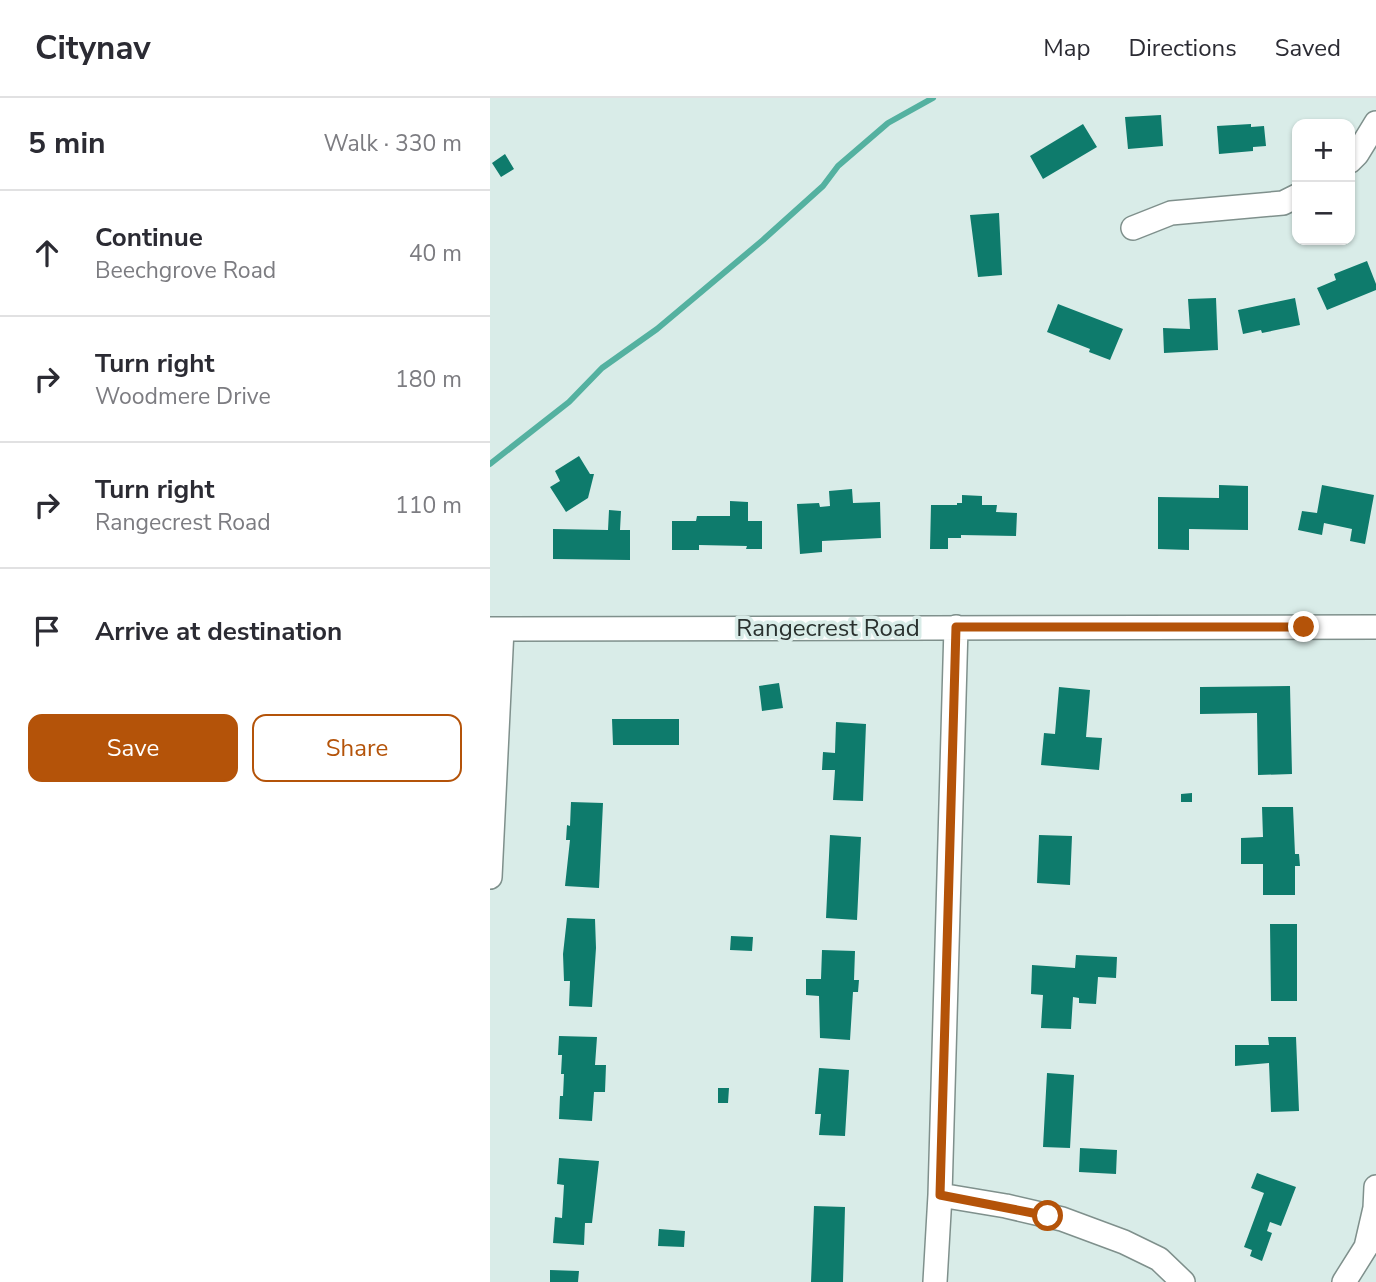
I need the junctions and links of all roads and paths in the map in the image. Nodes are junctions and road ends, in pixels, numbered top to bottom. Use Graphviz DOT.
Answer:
graph roads {
  1 [pos="1376,123"];
  2 [pos="1355,156"];
  3 [pos="1292,198"];
  4 [pos="1133,228"];
  5 [pos="956,627"];
  6 [pos="1376,627"];
  7 [pos="496,629"];
  8 [pos="490,877"];
  9 [pos="1376,1187"];
  10 [pos="940,1195"];
  11 [pos="935,1282"];
  12 [pos="1183,1282"];
  13 [pos="1344,1282"];
  1 -- 2 [label="street"];
  3 -- 4 [label="street"];
  5 -- 6 [label="street, Rangecrest Road"];
  5 -- 7 [label="street, Rangecrest Road"];
  5 -- 10 [label="street"];
  7 -- 8 [label="street"];
  9 -- 13 [label="street"];
  10 -- 11 [label="street"];
  10 -- 12 [label="street"];
}
